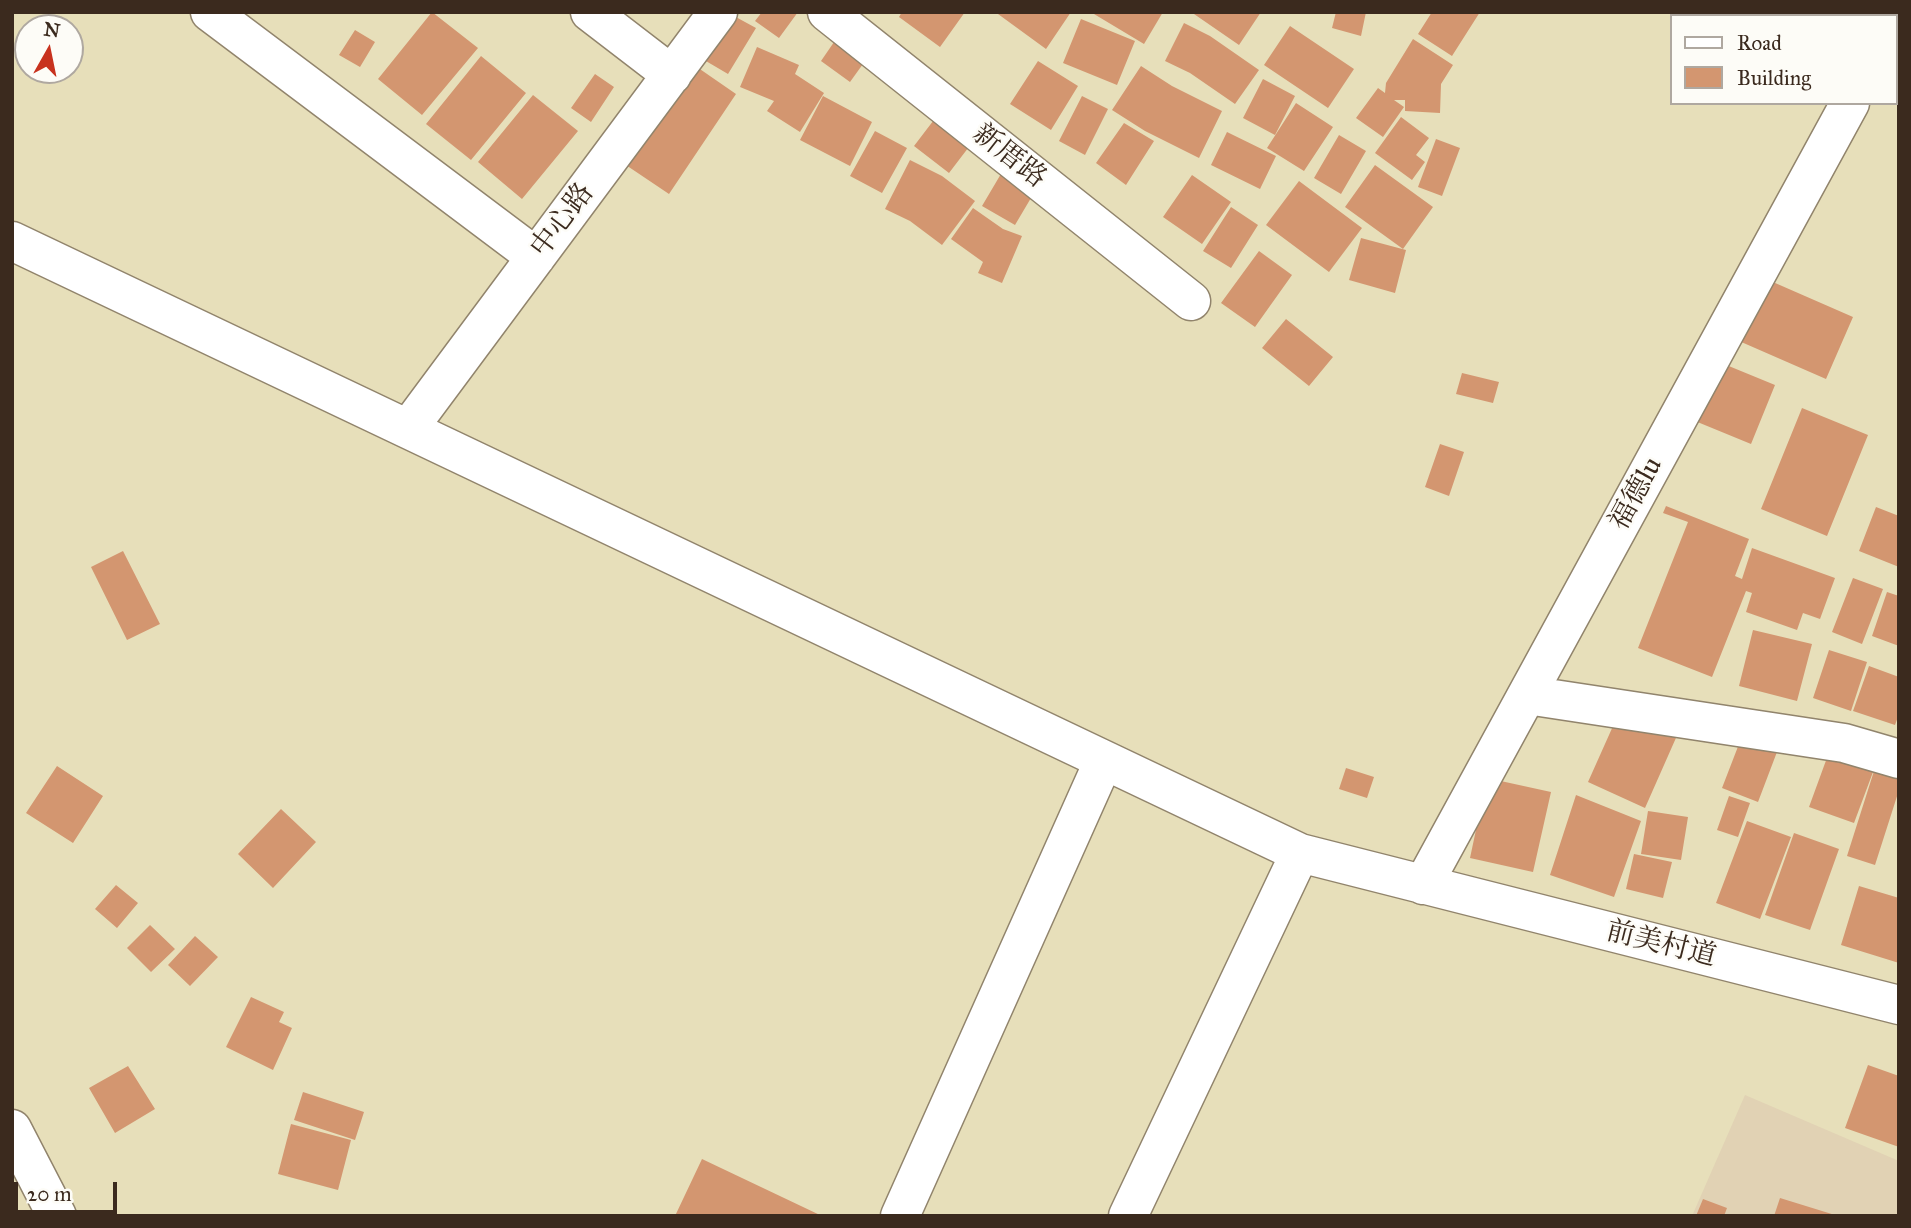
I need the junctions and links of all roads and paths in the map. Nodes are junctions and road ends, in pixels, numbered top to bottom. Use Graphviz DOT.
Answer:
graph roads {
  1 [pos="210,12"];
  2 [pos="590,12"];
  3 [pos="718,12"];
  4 [pos="827,12"];
  5 [pos="672,75"];
  6 [pos="1849,105"];
  7 [pos="12,241"];
  8 [pos="536,257"];
  9 [pos="1191,301"];
  10 [pos="408,429"];
  11 [pos="1527,695"];
  12 [pos="1899,759"];
  13 [pos="1104,760"];
  14 [pos="1300,853"];
  15 [pos="1423,885"];
  16 [pos="1899,1005"];
  17 [pos="12,1129"];
  18 [pos="57,1216"];
  19 [pos="900,1216"];
  20 [pos="1128,1216"];
  1 -- 8 [label="street"];
  2 -- 5 [label="street"];
  3 -- 5 [label="street, 中心路"];
  4 -- 9 [label="street, 新厝路"];
  5 -- 8 [label="street, 中心路"];
  6 -- 11 [label="street, 福德lu"];
  7 -- 10 [label="street, 前美村道"];
  8 -- 10 [label="street, 中心路"];
  10 -- 13 [label="street, 前美村道"];
  11 -- 12 [label="street"];
  11 -- 15 [label="street, 福德lu"];
  13 -- 14 [label="street, 前美村道"];
  13 -- 19 [label="street"];
  14 -- 15 [label="street, 前美村道"];
  14 -- 20 [label="street"];
  15 -- 16 [label="street, 前美村道"];
  17 -- 18 [label="street"];
}
